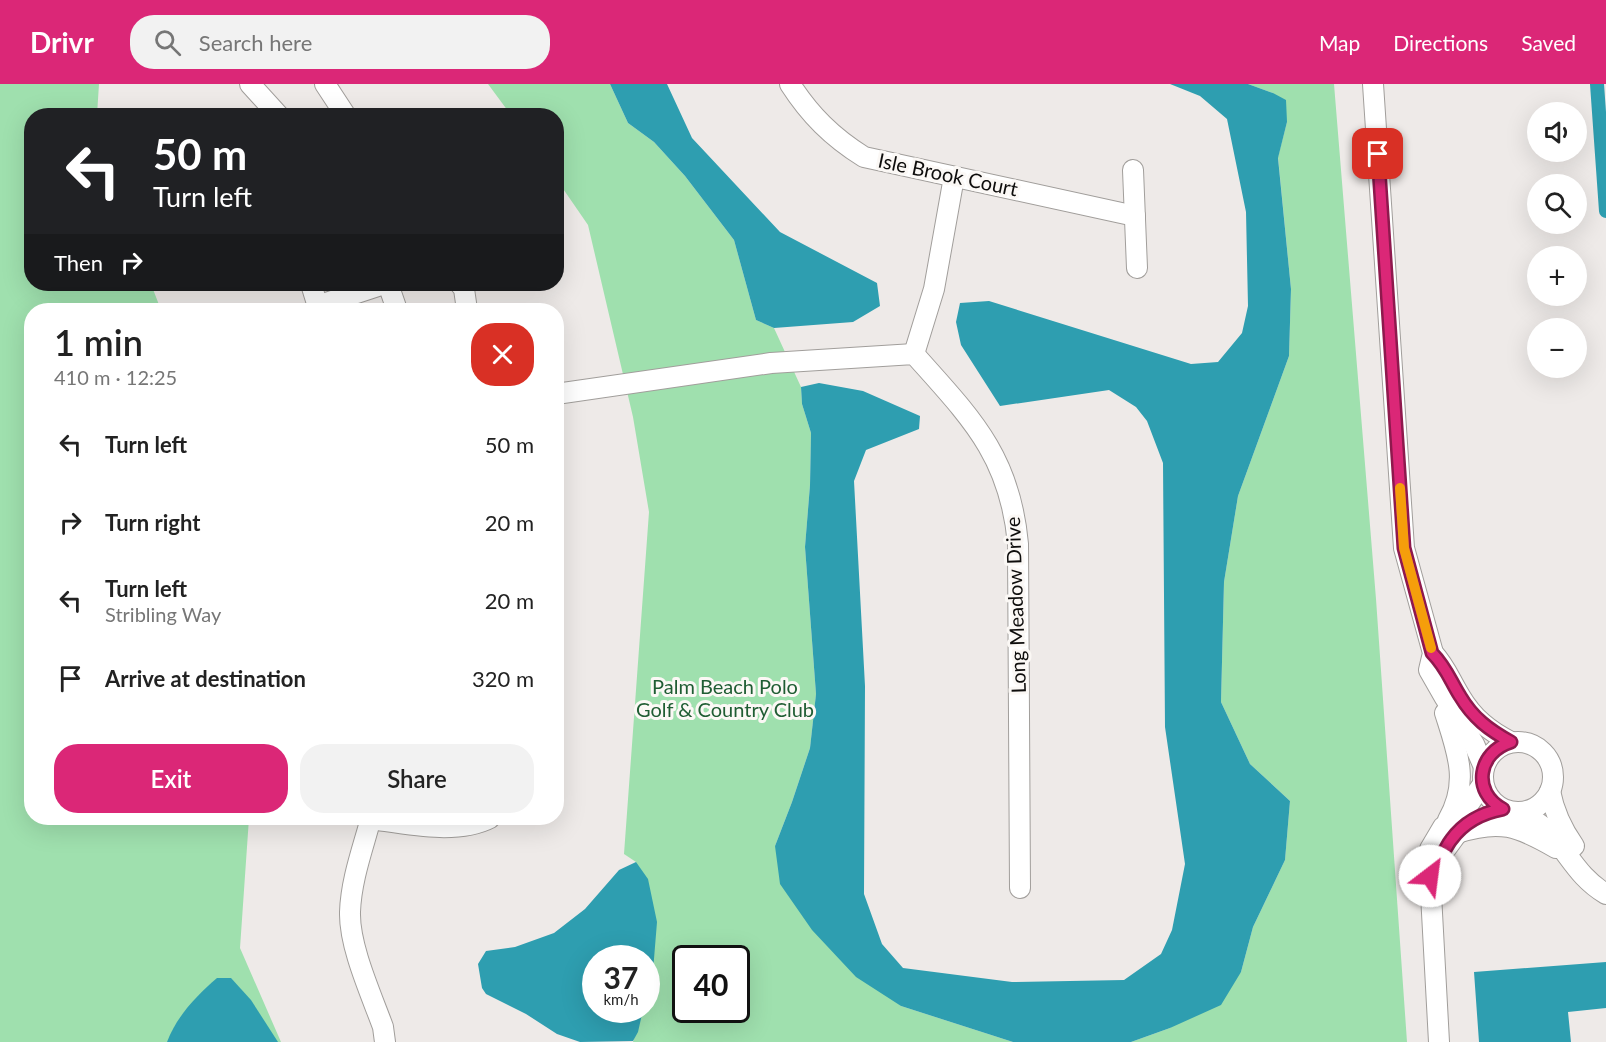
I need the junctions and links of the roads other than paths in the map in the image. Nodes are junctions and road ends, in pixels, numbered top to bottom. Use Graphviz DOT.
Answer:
graph roads {
  1 [pos="250,84"];
  2 [pos="325,84"];
  3 [pos="790,84"];
  4 [pos="1373,84"];
  5 [pos="272,108"];
  6 [pos="341,108"];
  7 [pos="1133,170"];
  8 [pos="954,177"];
  9 [pos="1135,216"];
  10 [pos="1137,268"];
  11 [pos="366,291"];
  12 [pos="332,303"];
  13 [pos="914,354"];
  14 [pos="564,393"];
  15 [pos="1432,653"];
  16 [pos="1434,679"];
  17 [pos="1511,742"];
  18 [pos="1483,775"];
  19 [pos="1550,791"];
  20 [pos="1511,810"];
  21 [pos="369,825"];
  22 [pos="420,825"];
  23 [pos="466,825"];
  24 [pos="1450,830"];
  25 [pos="1566,854"];
  26 [pos="1020,888"];
  27 [pos="1606,889"];
  28 [pos="1606,894"];
  29 [pos="385,1042"];
  30 [pos="1438,1042"];
  1 -- 5 [label="street"];
  2 -- 6 [label="street"];
  3 -- 8 [label="street, Isle Brook Court"];
  4 -- 15 [label="street"];
  7 -- 9 [label="street"];
  8 -- 9 [label="street, Isle Brook Court"];
  8 -- 13 [label="street"];
  9 -- 10 [label="street"];
  11 -- 12 [label="street"];
  13 -- 14 [label="street"];
  13 -- 26 [label="street, Long Meadow Drive"];
  15 -- 16 [label="street"];
  15 -- 17 [label="street"];
  16 -- 18 [label="street"];
  16 -- 24 [label="street"];
  17 -- 18 [label="street"];
  17 -- 19 [label="street"];
  18 -- 20 [label="street"];
  18 -- 24 [label="street"];
  19 -- 20 [label="street"];
  19 -- 27 [label="street"];
  20 -- 24 [label="street"];
  20 -- 25 [label="street"];
  21 -- 29 [label="street"];
  22 -- 23 [label="street"];
  24 -- 25 [label="street"];
  24 -- 30 [label="street"];
  25 -- 28 [label="street"];
}
